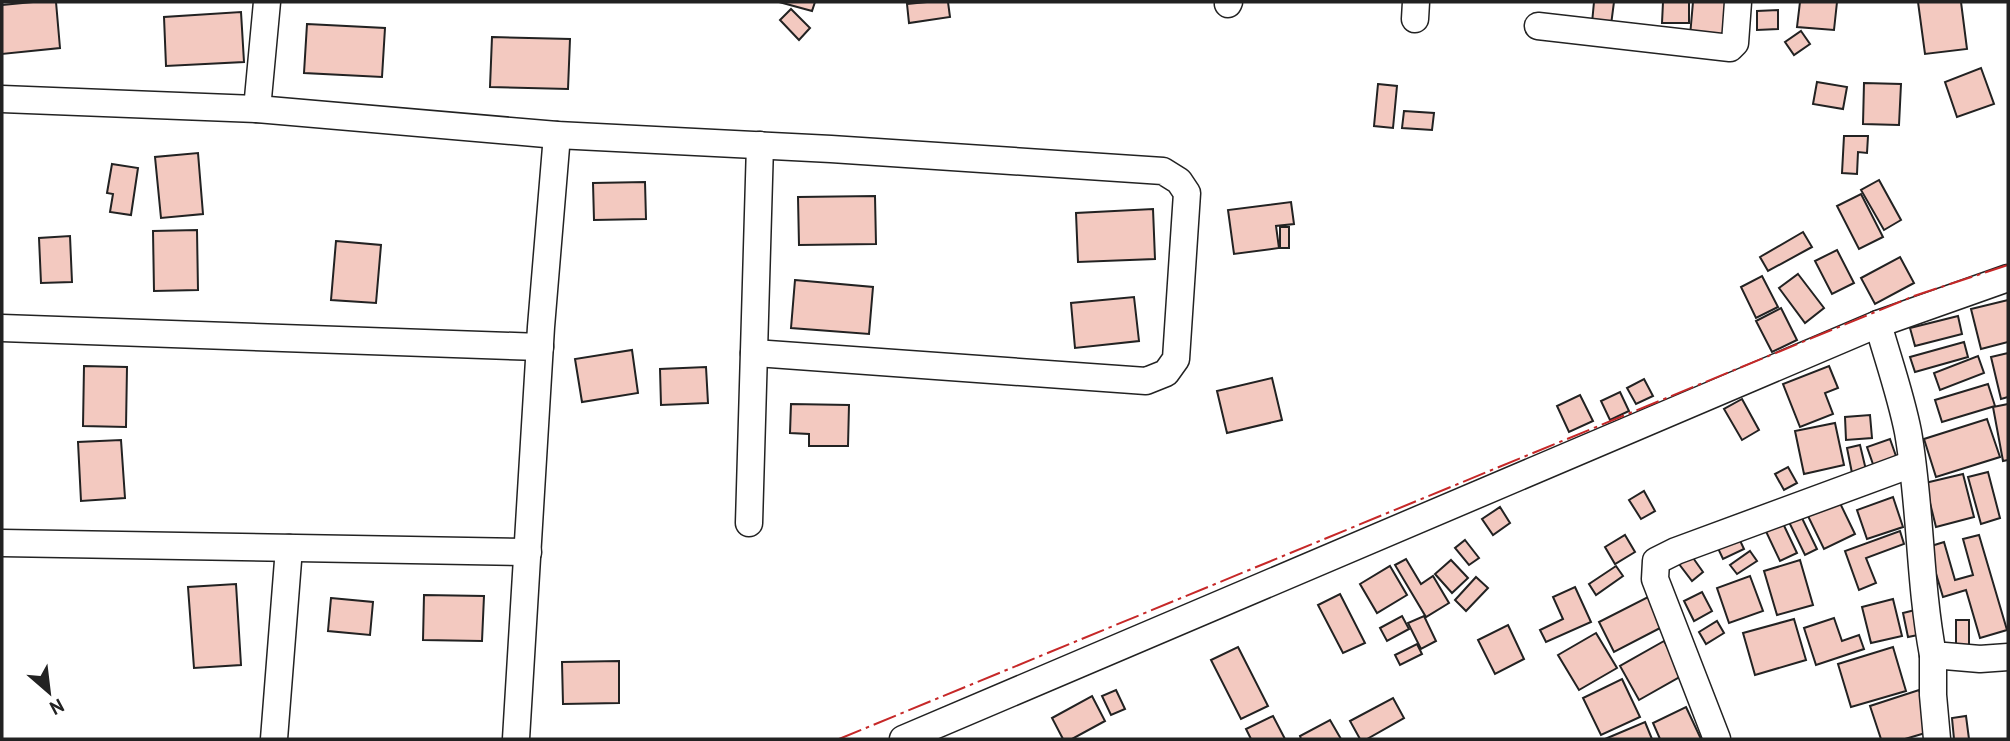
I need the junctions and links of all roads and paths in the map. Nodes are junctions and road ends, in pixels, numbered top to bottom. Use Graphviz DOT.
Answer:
graph roads {
  1 [pos="267,2"];
  2 [pos="1738,2"];
  3 [pos="1538,26"];
  4 [pos="2,99"];
  5 [pos="257,109"];
  6 [pos="556,135"];
  7 [pos="760,145"];
  8 [pos="2008,278"];
  9 [pos="1878,324"];
  10 [pos="2,328"];
  11 [pos="540,347"];
  12 [pos="754,353"];
  13 [pos="1912,464"];
  14 [pos="749,523"];
  15 [pos="2,543"];
  16 [pos="289,548"];
  17 [pos="528,552"];
  18 [pos="1933,655"];
  19 [pos="2008,657"];
  20 [pos="274,739"];
  21 [pos="516,739"];
  22 [pos="903,739"];
  23 [pos="1717,739"];
  24 [pos="1937,739"];
  1 -- 5 [label="street"];
  2 -- 3 [label="street"];
  4 -- 5 [label="street"];
  5 -- 6 [label="street"];
  6 -- 7 [label="street"];
  6 -- 11 [label="street"];
  7 -- 12 [label="street"];
  7 -- 12 [label="street"];
  8 -- 9 [label="street"];
  9 -- 13 [label="street"];
  9 -- 22 [label="street"];
  10 -- 11 [label="street"];
  11 -- 17 [label="street"];
  12 -- 14 [label="street"];
  13 -- 18 [label="street"];
  13 -- 23 [label="street"];
  15 -- 16 [label="street"];
  16 -- 17 [label="street"];
  16 -- 20 [label="street"];
  17 -- 21 [label="street"];
  18 -- 19 [label="street"];
  18 -- 24 [label="street"];
}
